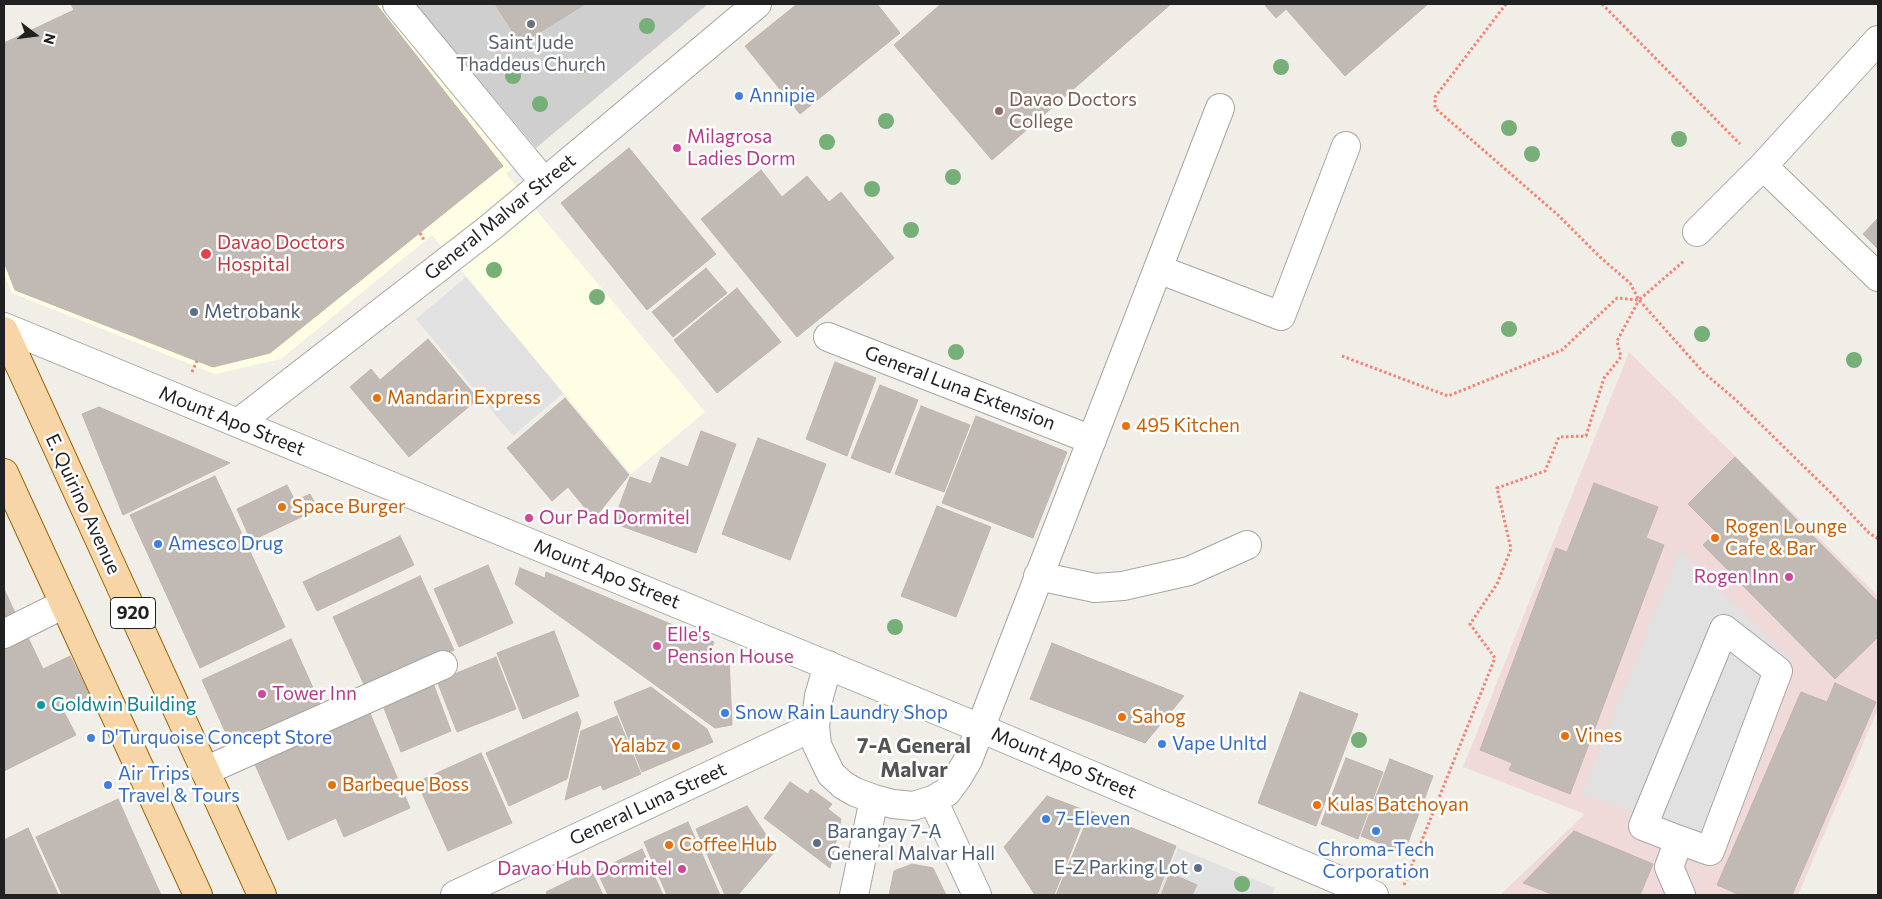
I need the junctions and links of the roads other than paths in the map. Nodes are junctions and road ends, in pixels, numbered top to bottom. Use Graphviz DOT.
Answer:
graph roads {
  1 [pos="397,4"];
  2 [pos="757,4"];
  3 [pos="1878,40"];
  4 [pos="1220,108"];
  5 [pos="1346,146"];
  6 [pos="1763,166"];
  7 [pos="544,182"];
  8 [pos="1697,232"];
  9 [pos="1158,269"];
  10 [pos="1878,277"];
  11 [pos="4,327"];
  12 [pos="4,331"];
  13 [pos="828,337"];
  14 [pos="238,423"];
  15 [pos="1092,440"];
  16 [pos="4,473"];
  17 [pos="1247,546"];
  18 [pos="1038,576"];
  19 [pos="64,604"];
  20 [pos="4,634"];
  21 [pos="828,665"];
  22 [pos="443,666"];
  23 [pos="815,726"];
  24 [pos="980,728"];
  25 [pos="205,771"];
  26 [pos="874,799"];
  27 [pos="933,800"];
  28 [pos="1678,840"];
  29 [pos="1669,867"];
  30 [pos="198,895"];
  31 [pos="262,895"];
  32 [pos="455,895"];
  33 [pos="854,895"];
  34 [pos="978,895"];
  35 [pos="1374,895"];
  36 [pos="1658,895"];
  37 [pos="1681,895"];
  1 -- 7 [label="street"];
  2 -- 7 [label="street, General Malvar Street"];
  3 -- 6 [label="street"];
  4 -- 9 [label="street"];
  5 -- 9 [label="street"];
  6 -- 8 [label="street"];
  6 -- 10 [label="street"];
  7 -- 14 [label="street, General Malvar Street"];
  9 -- 15 [label="street"];
  11 -- 14 [label="street, Mount Apo Street"];
  12 -- 25 [label="main road, E. Quirino Avenue / 920"];
  13 -- 15 [label="street, General Luna Extension"];
  14 -- 21 [label="street, Mount Apo Street"];
  15 -- 18 [label="street"];
  16 -- 19 [label="main road"];
  17 -- 18 [label="street"];
  18 -- 24 [label="street"];
  19 -- 20 [label="street"];
  19 -- 30 [label="main road"];
  21 -- 23 [label="street"];
  21 -- 24 [label="street, Mount Apo Street"];
  22 -- 25 [label="street"];
  23 -- 26 [label="street"];
  23 -- 32 [label="street, General Luna Street"];
  24 -- 27 [label="street"];
  24 -- 35 [label="street, Mount Apo Street"];
  25 -- 31 [label="main road, E. Quirino Avenue / 920"];
  26 -- 27 [label="street"];
  26 -- 33 [label="street"];
  27 -- 34 [label="street"];
  28 -- 28 [label="street"];
  28 -- 29 [label="street"];
  29 -- 36 [label="street"];
  29 -- 37 [label="street"];
}
